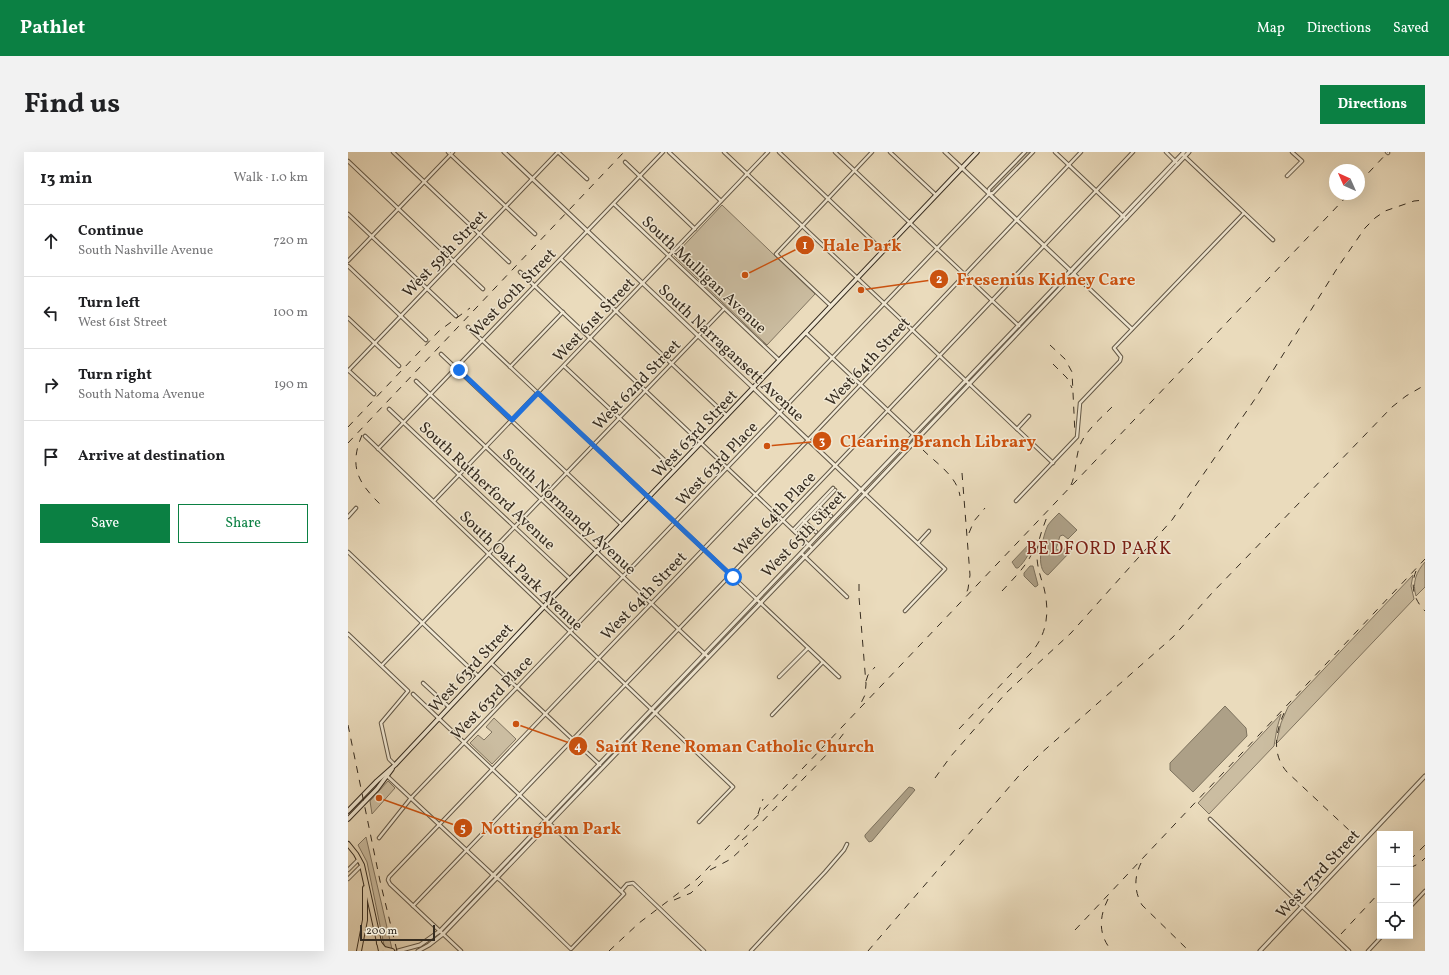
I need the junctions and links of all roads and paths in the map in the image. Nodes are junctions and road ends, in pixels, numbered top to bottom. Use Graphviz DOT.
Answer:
graph roads {
  1 [pos="393,152"];
  2 [pos="504,152"];
  3 [pos="558,152"];
  4 [pos="663,152"];
  5 [pos="669,152"];
  6 [pos="724,152"];
  7 [pos="768,152"];
  8 [pos="779,152"];
  9 [pos="835,152"];
  10 [pos="872,152"];
  11 [pos="890,152"];
  12 [pos="945,152"];
  13 [pos="977,152"];
  14 [pos="1025,152"];
  15 [pos="1033,152"];
  16 [pos="1055,152"];
  17 [pos="1081,152"];
  18 [pos="1134,152"];
  19 [pos="1166,152"];
  20 [pos="1189,152"];
  21 [pos="1292,152"];
  22 [pos="451,153"];
  23 [pos="1182,153"];
  24 [pos="1185,157"];
  25 [pos="348,161"];
  26 [pos="624,162"];
  27 [pos="1177,162"];
  28 [pos="1069,165"];
  29 [pos="962,168"];
  30 [pos="855,171"];
  31 [pos="747,174"];
  32 [pos="640,176"];
  33 [pos="1287,176"];
  34 [pos="532,179"];
  35 [pos="587,179"];
  36 [pos="425,182"];
  37 [pos="1096,191"];
  38 [pos="989,194"];
  39 [pos="936,196"];
  40 [pos="828,199"];
  41 [pos="721,201"];
  42 [pos="614,204"];
  43 [pos="506,206"];
  44 [pos="398,209"];
  45 [pos="1244,213"];
  46 [pos="348,214"];
  47 [pos="1124,217"];
  48 [pos="1017,220"];
  49 [pos="910,223"];
  50 [pos="802,226"];
  51 [pos="695,229"];
  52 [pos="588,231"];
  53 [pos="480,234"];
  54 [pos="535,234"];
  55 [pos="372,236"];
  56 [pos="1273,240"];
  57 [pos="1044,246"];
  58 [pos="937,249"];
  59 [pos="884,251"];
  60 [pos="669,256"];
  61 [pos="561,259"];
  62 [pos="348,261"];
  63 [pos="454,261"];
  64 [pos="509,262"];
  65 [pos="348,266"];
  66 [pos="520,272"];
  67 [pos="1072,272"];
  68 [pos="965,275"];
  69 [pos="858,278"];
  70 [pos="643,284"];
  71 [pos="535,286"];
  72 [pos="427,288"];
  73 [pos="483,289"];
  74 [pos="992,301"];
  75 [pos="884,304"];
  76 [pos="832,306"];
  77 [pos="724,309"];
  78 [pos="617,311"];
  79 [pos="562,312"];
  80 [pos="401,316"];
  81 [pos="456,316"];
  82 [pos="348,318"];
  83 [pos="468,327"];
  84 [pos="1020,327"];
  85 [pos="1132,329"];
  86 [pos="912,330"];
  87 [pos="806,333"];
  88 [pos="698,336"];
  89 [pos="591,338"];
  90 [pos="426,340"];
  91 [pos="483,341"];
  92 [pos="375,343"];
  93 [pos="442,354"];
  94 [pos="940,356"];
  95 [pos="832,358"];
  96 [pos="780,361"];
  97 [pos="672,364"];
  98 [pos="399,366"];
  99 [pos="564,366"];
  100 [pos="510,367"];
  101 [pos="456,368"];
  102 [pos="348,371"];
  103 [pos="416,382"];
  104 [pos="968,382"];
  105 [pos="860,385"];
  106 [pos="754,388"];
  107 [pos="646,391"];
  108 [pos="538,393"];
  109 [pos="374,394"];
  110 [pos="430,395"];
  111 [pos="389,409"];
  112 [pos="888,411"];
  113 [pos="780,414"];
  114 [pos="727,416"];
  115 [pos="1029,416"];
  116 [pos="619,418"];
  117 [pos="512,420"];
  118 [pos="404,423"];
  119 [pos="1017,429"];
  120 [pos="914,435"];
  121 [pos="365,436"];
  122 [pos="917,438"];
  123 [pos="808,440"];
  124 [pos="701,443"];
  125 [pos="593,446"];
  126 [pos="485,447"];
  127 [pos="378,449"];
  128 [pos="1053,463"];
  129 [pos="836,466"];
  130 [pos="728,468"];
  131 [pos="675,470"];
  132 [pos="567,473"];
  133 [pos="459,475"];
  134 [pos="834,489"];
  135 [pos="862,490"];
  136 [pos="865,494"];
  137 [pos="756,495"];
  138 [pos="648,498"];
  139 [pos="541,500"];
  140 [pos="1016,501"];
  141 [pos="434,502"];
  142 [pos="819,505"];
  143 [pos="356,508"];
  144 [pos="831,516"];
  145 [pos="348,517"];
  146 [pos="783,520"];
  147 [pos="804,520"];
  148 [pos="675,523"];
  149 [pos="622,525"];
  150 [pos="515,527"];
  151 [pos="794,531"];
  152 [pos="929,531"];
  153 [pos="816,532"];
  154 [pos="918,543"];
  155 [pos="809,545"];
  156 [pos="812,548"];
  157 [pos="703,549"];
  158 [pos="348,552"];
  159 [pos="596,552"];
  160 [pos="489,554"];
  161 [pos="801,554"];
  162 [pos="804,557"];
  163 [pos="731,575"];
  164 [pos="623,577"];
  165 [pos="570,579"];
  166 [pos="847,597"];
  167 [pos="757,600"];
  168 [pos="760,603"];
  169 [pos="651,604"];
  170 [pos="544,606"];
  171 [pos="905,611"];
  172 [pos="422,623"];
  173 [pos="678,630"];
  174 [pos="570,632"];
  175 [pos="348,634"];
  176 [pos="808,648"];
  177 [pos="705,654"];
  178 [pos="708,657"];
  179 [pos="598,659"];
  180 [pos="491,662"];
  181 [pos="823,662"];
  182 [pos="382,665"];
  183 [pos="478,676"];
  184 [pos="779,677"];
  185 [pos="839,677"];
  186 [pos="424,683"];
  187 [pos="626,684"];
  188 [pos="517,687"];
  189 [pos="412,694"];
  190 [pos="449,707"];
  191 [pos="652,709"];
  192 [pos="656,713"];
  193 [pos="545,714"];
  194 [pos="772,715"];
  195 [pos="438,718"];
  196 [pos="573,740"];
  197 [pos="464,743"];
  198 [pos="395,765"];
  199 [pos="599,765"];
  200 [pos="602,768"];
  201 [pos="492,769"];
  202 [pos="386,775"];
  203 [pos="1425,776"];
  204 [pos="520,795"];
  205 [pos="411,798"];
  206 [pos="348,811"];
  207 [pos="348,819"];
  208 [pos="1210,819"];
  209 [pos="547,822"];
  210 [pos="699,822"];
  211 [pos="439,824"];
  212 [pos="379,838"];
  213 [pos="348,844"];
  214 [pos="846,844"];
  215 [pos="466,850"];
  216 [pos="359,859"];
  217 [pos="362,865"];
  218 [pos="348,870"];
  219 [pos="495,876"];
  220 [pos="365,878"];
  221 [pos="348,879"];
  222 [pos="621,891"];
  223 [pos="1425,891"];
  224 [pos="1413,904"];
  225 [pos="413,906"];
  226 [pos="1302,906"];
  227 [pos="441,932"];
  228 [pos="1379,939"];
  229 [pos="379,942"];
  230 [pos="358,951"];
  231 [pos="381,951"];
  232 [pos="392,951"];
  233 [pos="398,951"];
  234 [pos="418,951"];
  235 [pos="461,951"];
  236 [pos="704,951"];
  237 [pos="751,951"];
  238 [pos="1260,951"];
  239 [pos="1349,951"];
  240 [pos="1368,951"];
  1 -- 36 [label="street"];
  2 -- 34 [label="street, South Narragansett Avenue"];
  3 -- 34 [label="street, West 59th Street"];
  3 -- 35 [label="street"];
  4 -- 32 [label="street, West 60th Street"];
  5 -- 41 [label="street"];
  6 -- 31 [label="street"];
  7 -- 31 [label="street, West 61st Street"];
  8 -- 40 [label="street"];
  9 -- 30 [label="street"];
  10 -- 30 [label="street"];
  11 -- 39 [label="street"];
  12 -- 29 [label="street"];
  13 -- 29 [label="main road, West 63rd Street"];
  14 -- 38 [label="street, West 63rd Place"];
  15 -- 38 [label="street, West 63rd Place"];
  16 -- 28 [label="street"];
  17 -- 28 [label="street, West 64th Street"];
  18 -- 37 [label="street, West 64th Place"];
  19 -- 27 [label="street"];
  20 -- 24 [label="street, West 65th Street"];
  21 -- 33 [label="street"];
  22 -- 36 [label="street"];
  22 -- 43 [label="street"];
  23 -- 24 [label="street"];
  23 -- 27 [label="street, West 65th Street"];
  24 -- 27 [label="street, West 65th Street"];
  24 -- 45 [label="street"];
  25 -- 44 [label="street"];
  26 -- 32 [label="street"];
  27 -- 47 [label="street, West 65th Street"];
  28 -- 37 [label="street"];
  28 -- 48 [label="street, West 64th Street"];
  29 -- 38 [label="street"];
  29 -- 39 [label="main road, West 63rd Street"];
  30 -- 40 [label="street"];
  30 -- 49 [label="street"];
  31 -- 41 [label="street, West 61st Street"];
  31 -- 50 [label="street"];
  32 -- 42 [label="street, West 60th Street"];
  32 -- 51 [label="street"];
  34 -- 43 [label="street, West 59th Street"];
  34 -- 52 [label="street, South Narragansett Avenue"];
  36 -- 44 [label="street"];
  36 -- 53 [label="street"];
  37 -- 47 [label="street"];
  37 -- 57 [label="street, West 64th Place"];
  38 -- 48 [label="street"];
  38 -- 58 [label="street, West 63rd Place"];
  39 -- 49 [label="main road, West 63rd Street"];
  40 -- 50 [label="street"];
  40 -- 59 [label="street"];
  41 -- 51 [label="street, West 61st Street"];
  42 -- 52 [label="street, West 60th Street"];
  42 -- 60 [label="street, South Mulligan Avenue"];
  43 -- 53 [label="street, West 59th Street"];
  43 -- 54 [label="street"];
  44 -- 55 [label="street"];
  44 -- 63 [label="street"];
  45 -- 56 [label="street"];
  45 -- 85 [label="street"];
  46 -- 55 [label="street"];
  47 -- 67 [label="street, West 65th Street"];
  48 -- 57 [label="street"];
  48 -- 68 [label="street, West 64th Street"];
  49 -- 58 [label="street"];
  49 -- 59 [label="main road, West 63rd Street"];
  50 -- 69 [label="street"];
  50 -- 76 [label="street"];
  51 -- 60 [label="street, West 61st Street"];
  52 -- 61 [label="street, West 60th Street"];
  52 -- 70 [label="street, South Narragansett Avenue"];
  53 -- 63 [label="street, West 59th Street"];
  53 -- 64 [label="street"];
  55 -- 62 [label="street"];
  55 -- 72 [label="street"];
  57 -- 67 [label="street"];
  57 -- 74 [label="street, West 64th Place"];
  58 -- 68 [label="street"];
  58 -- 75 [label="street, West 63rd Place"];
  59 -- 69 [label="main road, West 63rd Street"];
  60 -- 70 [label="street, West 61st Street"];
  60 -- 77 [label="street, South Mulligan Avenue"];
  61 -- 71 [label="street, West 60th Street"];
  61 -- 78 [label="street"];
  63 -- 72 [label="street, West 59th Street"];
  63 -- 73 [label="street"];
  65 -- 80 [label="street"];
  66 -- 71 [label="street"];
  67 -- 84 [label="street, West 65th Street"];
  67 -- 85 [label="street"];
  68 -- 74 [label="street"];
  68 -- 86 [label="street, West 64th Street"];
  69 -- 75 [label="street"];
  69 -- 76 [label="main road, West 63rd Street"];
  70 -- 78 [label="street, West 61st Street"];
  70 -- 88 [label="street, South Narragansett Avenue"];
  71 -- 79 [label="street"];
  71 -- 91 [label="street, West 60th Street"];
  72 -- 80 [label="street, West 59th Street"];
  72 -- 81 [label="street"];
  74 -- 84 [label="street"];
  74 -- 94 [label="street, West 64th Place"];
  75 -- 86 [label="street"];
  75 -- 95 [label="street, West 63rd Place"];
  76 -- 87 [label="main road, West 63rd Street"];
  77 -- 88 [label="street, West 62nd Street"];
  77 -- 96 [label="street, South Mulligan Avenue"];
  78 -- 89 [label="street, West 61st Street"];
  78 -- 97 [label="street"];
  79 -- 89 [label="street"];
  79 -- 100 [label="street"];
  80 -- 90 [label="street"];
  80 -- 92 [label="street, West 59th Street"];
  82 -- 92 [label="street"];
  83 -- 91 [label="street"];
  84 -- 104 [label="street, West 65th Street"];
  85 -- 128 [label="street"];
  86 -- 94 [label="street"];
  86 -- 105 [label="street, West 64th Street"];
  87 -- 95 [label="street"];
  87 -- 96 [label="main road, West 63rd Street"];
  88 -- 97 [label="street, West 62nd Street"];
  88 -- 106 [label="street, South Narragansett Avenue"];
  89 -- 99 [label="street, West 61st Street"];
  89 -- 107 [label="street"];
  91 -- 100 [label="street"];
  91 -- 101 [label="street, West 60th Street"];
  92 -- 98 [label="street"];
  92 -- 102 [label="street, West 59th Street"];
  93 -- 101 [label="street"];
  94 -- 104 [label="street"];
  94 -- 112 [label="street, West 64th Place"];
  95 -- 105 [label="street"];
  95 -- 113 [label="street, West 63rd Place"];
  96 -- 106 [label="main road, West 63rd Street"];
  97 -- 107 [label="street, West 62nd Street"];
  97 -- 114 [label="street"];
  99 -- 108 [label="street, West 61st Street"];
  99 -- 116 [label="street"];
  100 -- 108 [label="street"];
  101 -- 110 [label="street, West 60th Street"];
  101 -- 117 [label="street"];
  102 -- 109 [label="street"];
  103 -- 110 [label="street, South Normandy Avenue"];
  104 -- 119 [label="street"];
  104 -- 120 [label="street, West 65th Street"];
  104 -- 122 [label="street, West 65th Street"];
  105 -- 112 [label="street"];
  105 -- 123 [label="street, West 64th Street"];
  106 -- 113 [label="street, South Narragansett Avenue"];
  106 -- 114 [label="main road, West 63rd Street"];
  107 -- 116 [label="street, West 62nd Street"];
  107 -- 124 [label="street"];
  108 -- 117 [label="street, West 61st Street"];
  108 -- 125 [label="street"];
  110 -- 118 [label="street, West 60th Street"];
  110 -- 126 [label="street, South Normandy Avenue"];
  111 -- 118 [label="street, South Rutherford Avenue"];
  112 -- 120 [label="street"];
  112 -- 129 [label="street, West 64th Place"];
  113 -- 123 [label="street, South Narragansett Avenue"];
  113 -- 130 [label="street, West 63rd Place"];
  114 -- 124 [label="main road, West 63rd Street"];
  115 -- 119 [label="street"];
  116 -- 125 [label="street, West 62nd Street"];
  116 -- 131 [label="street"];
  117 -- 126 [label="street, West 61st Street"];
  117 -- 132 [label="street"];
  118 -- 127 [label="street, West 60th Street"];
  118 -- 133 [label="street, South Rutherford Avenue"];
  119 -- 128 [label="street"];
  120 -- 122 [label="street"];
  120 -- 135 [label="street, West 65th Street"];
  121 -- 127 [label="street, South Oak Park Avenue"];
  122 -- 136 [label="street, West 65th Street"];
  123 -- 129 [label="street, South Narragansett Avenue"];
  123 -- 137 [label="street, West 64th Street"];
  124 -- 130 [label="street"];
  124 -- 131 [label="main road, West 63rd Street"];
  125 -- 132 [label="street, West 62nd Street"];
  125 -- 138 [label="street"];
  126 -- 133 [label="street, West 61st Street"];
  126 -- 139 [label="street, South Normandy Avenue"];
  127 -- 141 [label="street, South Oak Park Avenue"];
  128 -- 140 [label="street"];
  129 -- 135 [label="street, South Narragansett Avenue"];
  129 -- 146 [label="street, West 64th Place"];
  130 -- 137 [label="street"];
  130 -- 148 [label="street, West 63rd Place"];
  131 -- 138 [label="main road, West 63rd Street"];
  132 -- 139 [label="street, West 62nd Street"];
  132 -- 149 [label="street"];
  133 -- 141 [label="street, West 61st Street"];
  133 -- 150 [label="street, South Rutherford Avenue"];
  134 -- 142 [label="street"];
  135 -- 136 [label="street, South Narragansett Avenue"];
  135 -- 155 [label="street, West 65th Street"];
  136 -- 154 [label="street, South Narragansett Avenue"];
  136 -- 156 [label="street, West 65th Street"];
  137 -- 146 [label="street"];
  137 -- 157 [label="street, West 64th Street"];
  138 -- 148 [label="street"];
  138 -- 149 [label="main road, West 63rd Street"];
  139 -- 150 [label="street, West 62nd Street"];
  139 -- 159 [label="street, South Normandy Avenue"];
  141 -- 160 [label="street, South Oak Park Avenue"];
  142 -- 144 [label="street"];
  142 -- 147 [label="street"];
  143 -- 145 [label="street"];
  146 -- 151 [label="street"];
  146 -- 163 [label="street, West 64th Place"];
  147 -- 151 [label="street"];
  147 -- 153 [label="street"];
  148 -- 157 [label="street"];
  148 -- 164 [label="street, West 63rd Place"];
  149 -- 159 [label="main road, West 63rd Street"];
  150 -- 160 [label="street, West 62nd Street"];
  150 -- 165 [label="street, South Rutherford Avenue"];
  151 -- 155 [label="street"];
  152 -- 154 [label="street"];
  154 -- 171 [label="street, South Narragansett Avenue"];
  155 -- 156 [label="street"];
  155 -- 161 [label="street, West 65th Street"];
  156 -- 162 [label="street, West 65th Street"];
  157 -- 163 [label="street"];
  157 -- 169 [label="street, West 64th Street"];
  158 -- 172 [label="street"];
  159 -- 164 [label="street, South Normandy Avenue"];
  159 -- 165 [label="main road, West 63rd Street"];
  160 -- 170 [label="street, South Oak Park Avenue"];
  160 -- 172 [label="street, West 62nd Street"];
  161 -- 162 [label="street"];
  161 -- 167 [label="street, West 65th Street"];
  162 -- 166 [label="street"];
  162 -- 168 [label="street, West 65th Street"];
  163 -- 167 [label="street"];
  163 -- 173 [label="street, West 64th Place"];
  164 -- 169 [label="street, South Normandy Avenue"];
  164 -- 174 [label="street, West 63rd Place"];
  165 -- 170 [label="main road, West 63rd Street"];
  167 -- 168 [label="street"];
  167 -- 177 [label="street, West 65th Street"];
  168 -- 176 [label="street"];
  168 -- 178 [label="street, West 65th Street"];
  169 -- 173 [label="street, South Normandy Avenue"];
  169 -- 179 [label="street, West 64th Street"];
  170 -- 174 [label="street, South Oak Park Avenue"];
  170 -- 180 [label="main road, West 63rd Street"];
  172 -- 182 [label="street, West 62nd Street"];
  172 -- 183 [label="street"];
  173 -- 177 [label="street, South Normandy Avenue"];
  173 -- 187 [label="street, West 64th Place"];
  174 -- 179 [label="street, South Oak Park Avenue"];
  174 -- 188 [label="street, West 63rd Place"];
  175 -- 182 [label="street"];
  176 -- 181 [label="street"];
  176 -- 184 [label="street"];
  177 -- 178 [label="street, South Normandy Avenue"];
  177 -- 191 [label="street, West 65th Street"];
  178 -- 192 [label="street, West 65th Street"];
  179 -- 187 [label="street, South Oak Park Avenue"];
  179 -- 193 [label="street, West 64th Street"];
  180 -- 183 [label="main road, West 63rd Street"];
  180 -- 188 [label="street"];
  181 -- 185 [label="street"];
  181 -- 194 [label="street"];
  182 -- 198 [label="street"];
  183 -- 190 [label="main road, West 63rd Street"];
  186 -- 190 [label="street"];
  187 -- 191 [label="street, South Oak Park Avenue"];
  187 -- 196 [label="street, West 64th Place"];
  188 -- 193 [label="street"];
  188 -- 197 [label="street, West 63rd Place"];
  189 -- 195 [label="street"];
  190 -- 195 [label="main road, West 63rd Street"];
  191 -- 192 [label="street, South Oak Park Avenue"];
  191 -- 199 [label="street, West 65th Street"];
  192 -- 200 [label="street, West 65th Street"];
  192 -- 210 [label="street, South Oak Park Avenue"];
  193 -- 196 [label="street"];
  193 -- 201 [label="street, West 64th Street"];
  195 -- 197 [label="street"];
  195 -- 198 [label="main road, West 63rd Street"];
  196 -- 199 [label="street"];
  196 -- 204 [label="street, West 64th Place"];
  197 -- 201 [label="street"];
  197 -- 205 [label="street, West 63rd Place"];
  198 -- 202 [label="main road, West 63rd Street"];
  199 -- 200 [label="street"];
  199 -- 209 [label="street, West 65th Street"];
  200 -- 209 [label="street, West 65th Street"];
  201 -- 204 [label="street"];
  201 -- 211 [label="street, West 64th Street"];
  202 -- 205 [label="street"];
  202 -- 206 [label="main road, West 63rd Street"];
  202 -- 207 [label="main road, West 63rd Street"];
  203 -- 226 [label="street, West 73rd Street"];
  204 -- 209 [label="street"];
  204 -- 215 [label="street, West 64th Place"];
  205 -- 211 [label="street"];
  205 -- 212 [label="street, West 63rd Place"];
  208 -- 226 [label="street"];
  209 -- 219 [label="street, West 65th Street"];
  209 -- 222 [label="street"];
  211 -- 215 [label="street"];
  211 -- 225 [label="street, West 64th Street"];
  213 -- 216 [label="main road"];
  214 -- 237 [label="street"];
  215 -- 219 [label="street"];
  215 -- 225 [label="street, West 64th Place"];
  216 -- 217 [label="main road"];
  216 -- 218 [label="street"];
  217 -- 220 [label="main road"];
  217 -- 221 [label="street"];
  219 -- 222 [label="street"];
  219 -- 227 [label="street, West 65th Street"];
  220 -- 229 [label="main road"];
  220 -- 230 [label="main road"];
  222 -- 236 [label="street"];
  223 -- 224 [label="street"];
  225 -- 227 [label="street"];
  226 -- 238 [label="street, West 73rd Street"];
  226 -- 239 [label="street"];
  227 -- 233 [label="street, West 65th Street"];
  227 -- 234 [label="street, West 65th Street"];
  227 -- 235 [label="street"];
  228 -- 240 [label="street"];
  229 -- 231 [label="main road"];
  229 -- 232 [label="main road"];
}
